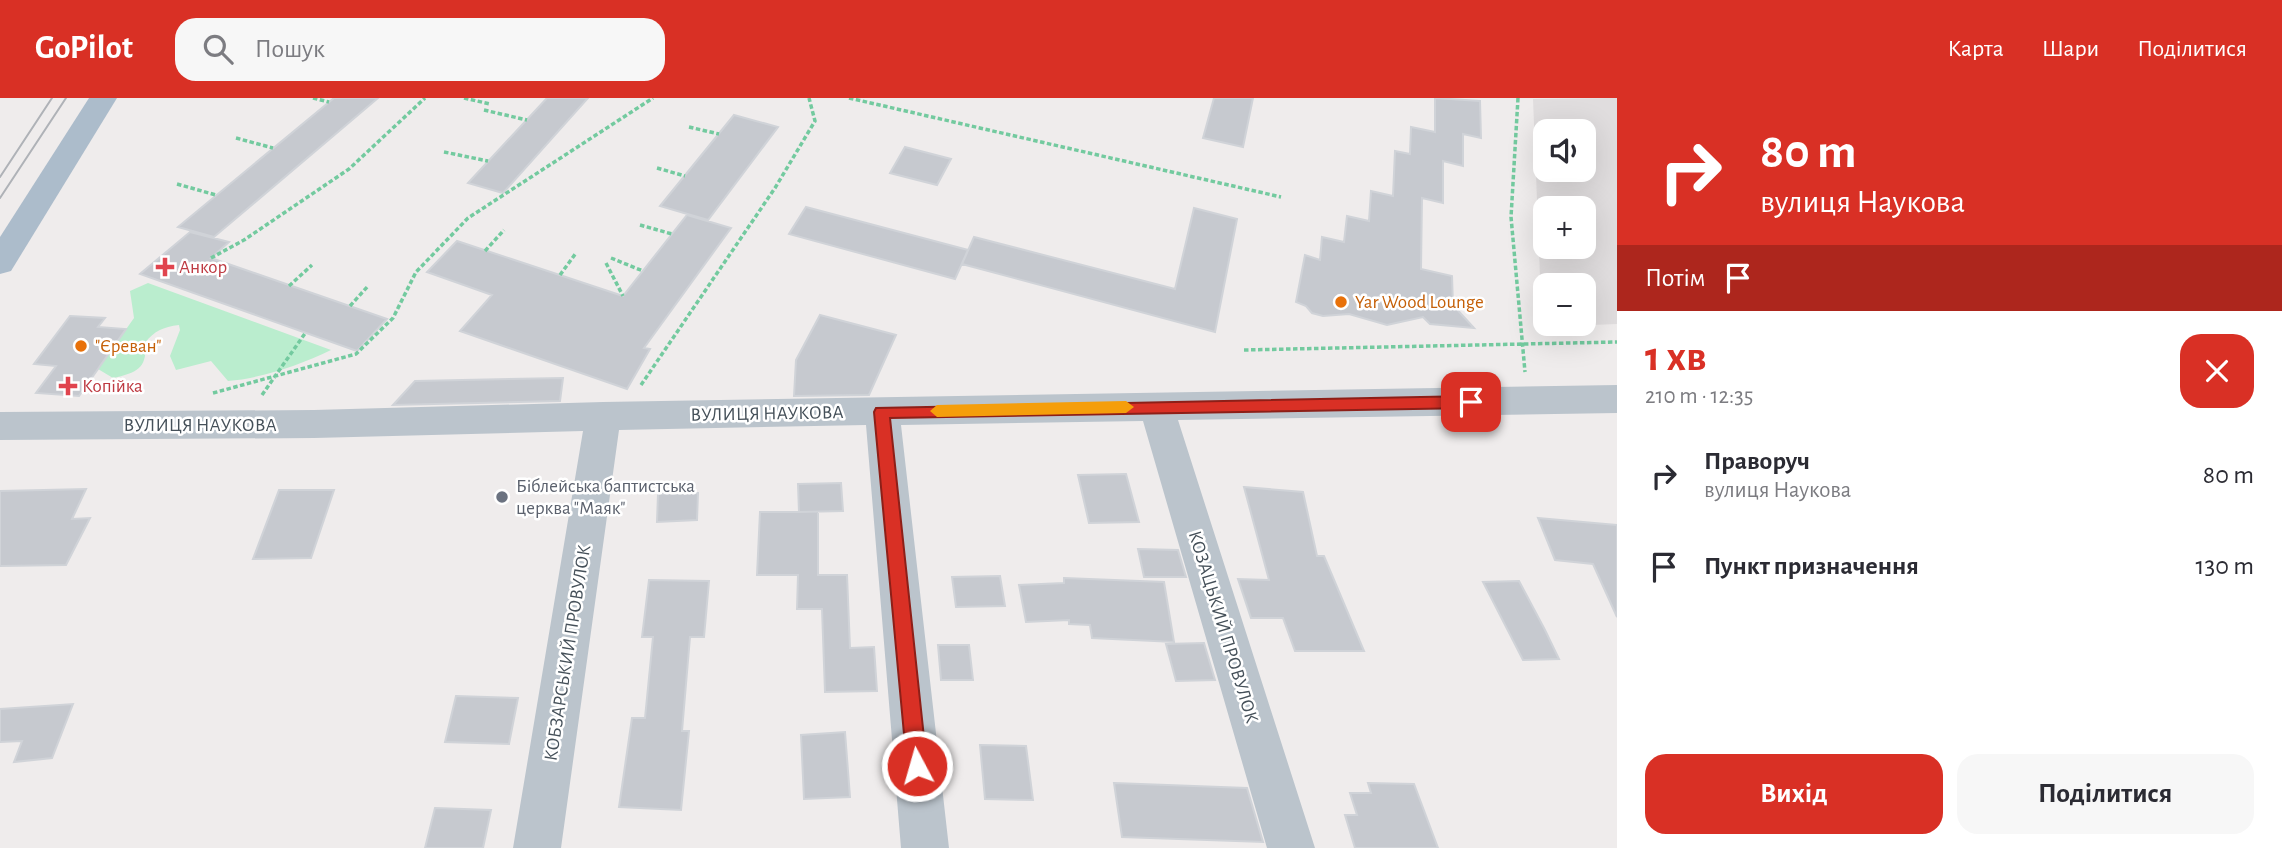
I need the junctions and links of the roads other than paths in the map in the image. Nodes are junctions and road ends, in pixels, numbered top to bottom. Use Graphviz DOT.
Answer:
graph roads {
  1 [pos="103,98"];
  2 [pos="0,263"];
  3 [pos="1617,399"];
  4 [pos="1156,406"];
  5 [pos="882,412"];
  6 [pos="603,416"];
  7 [pos="0,426"];
  8 [pos="537,848"];
  9 [pos="925,848"];
  10 [pos="1290,848"];
  1 -- 2 [label="main road"];
  3 -- 4 [label="street, ВУЛИЦЯ НАУКОВА"];
  4 -- 5 [label="street, ВУЛИЦЯ НАУКОВА"];
  4 -- 10 [label="street, КОЗАЦЬКИЙ ПРОВУЛОК"];
  5 -- 6 [label="street, ВУЛИЦЯ НАУКОВА"];
  5 -- 9 [label="street"];
  6 -- 7 [label="street, ВУЛИЦЯ НАУКОВА"];
  6 -- 8 [label="street, КОБЗАРСЬКИЙ ПРОВУЛОК"];
}
